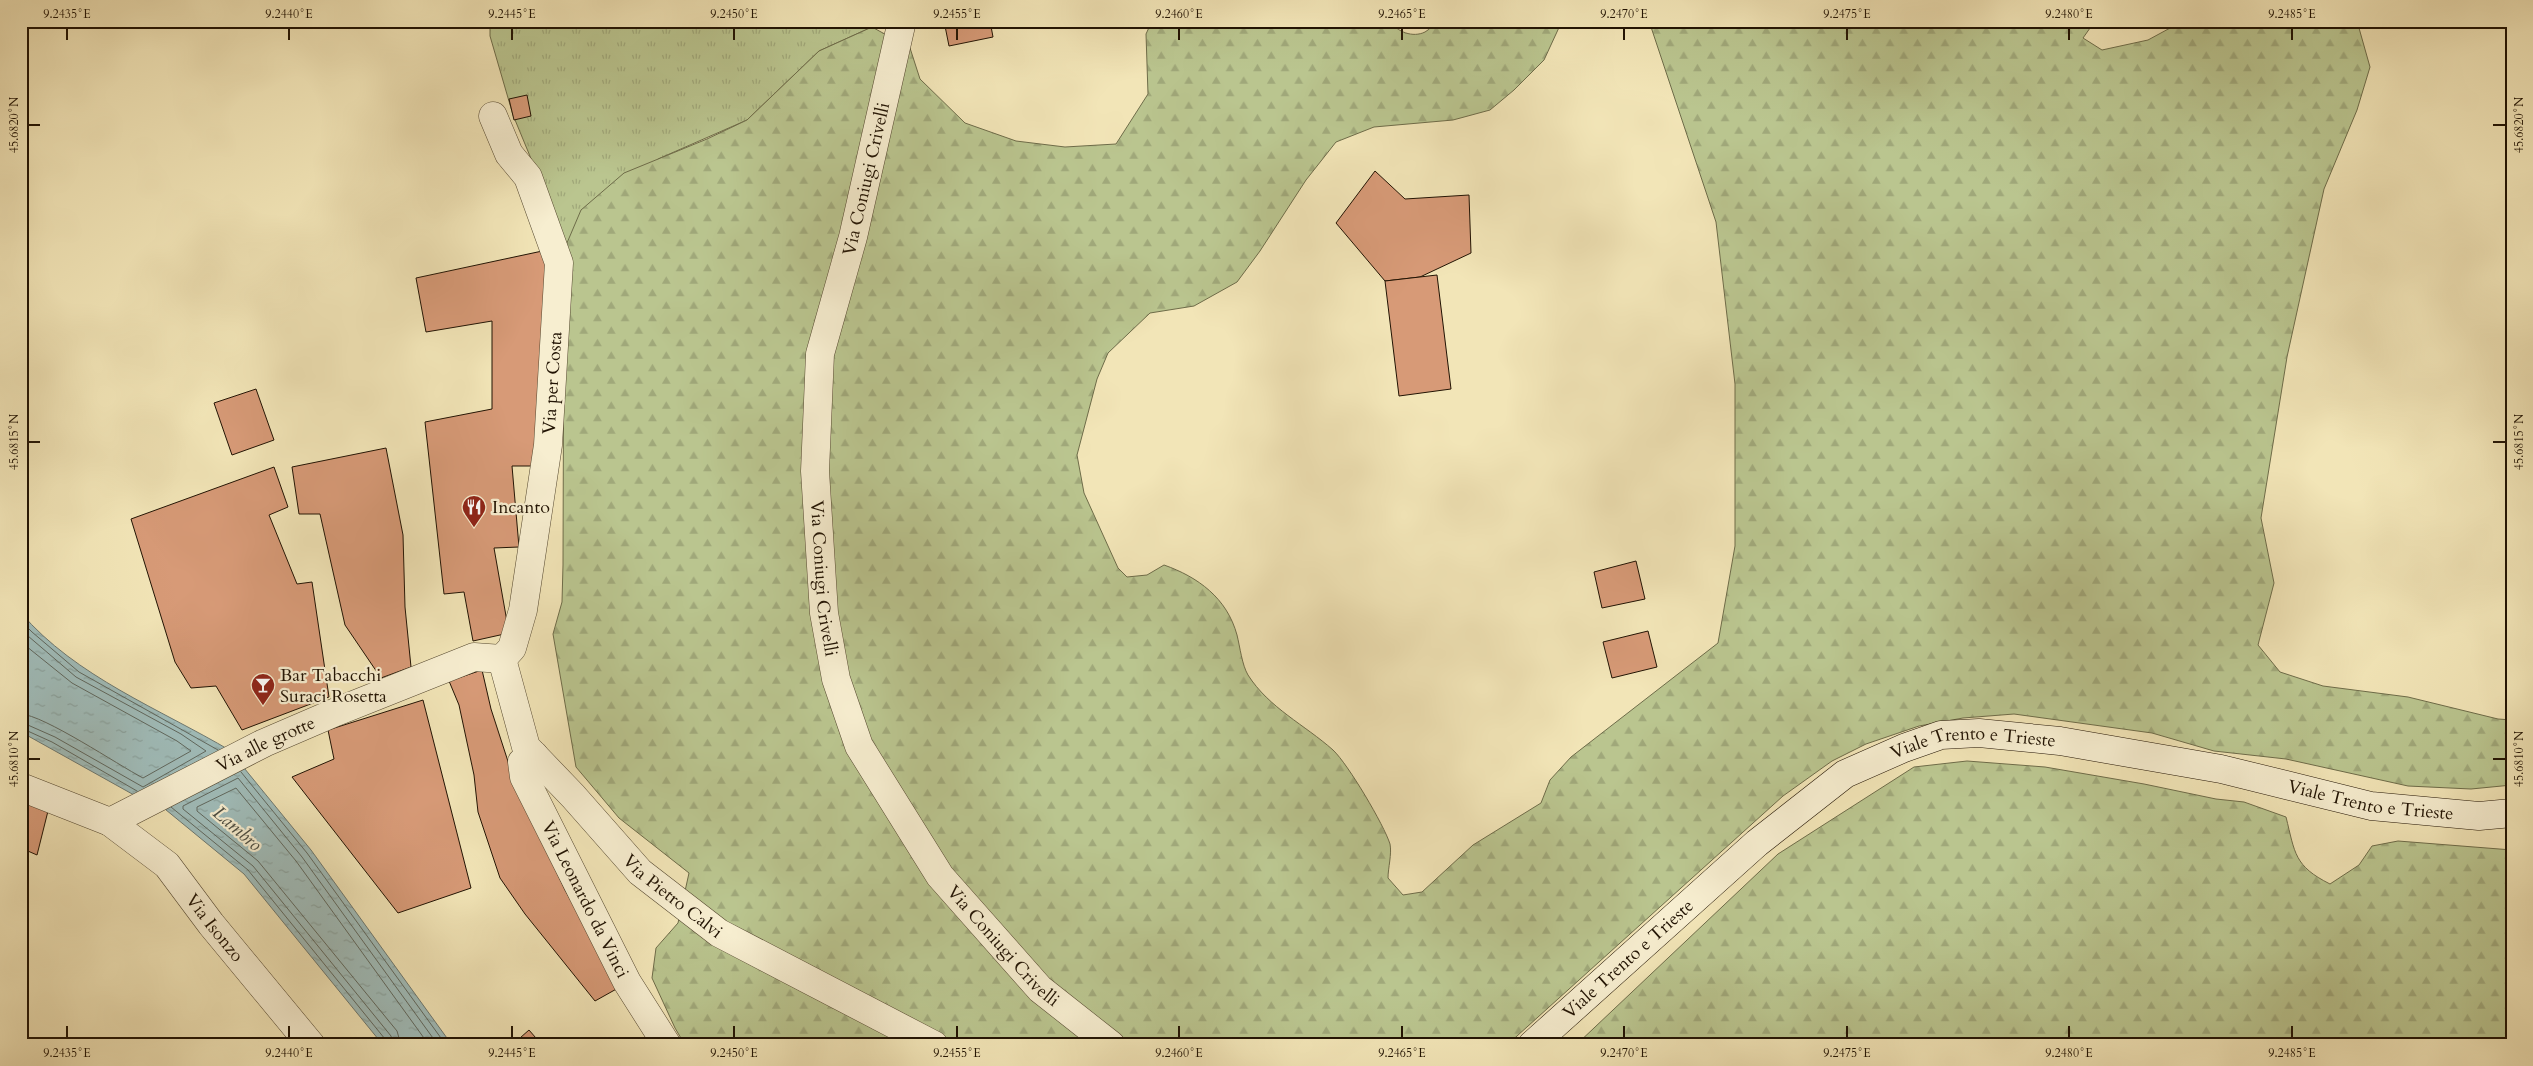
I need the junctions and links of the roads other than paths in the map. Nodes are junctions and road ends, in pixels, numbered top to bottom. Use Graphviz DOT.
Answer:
graph roads {
  1 [pos="902,21"];
  2 [pos="493,116"];
  3 [pos="502,658"];
  4 [pos="534,755"];
  5 [pos="21,787"];
  6 [pos="2512,813"];
  7 [pos="110,822"];
  8 [pos="311,1045"];
  9 [pos="667,1045"];
  10 [pos="934,1045"];
  11 [pos="1111,1045"];
  12 [pos="1532,1045"];
  1 -- 11 [label="street, Via Coniugi Crivelli"];
  2 -- 3 [label="street, Via per Costa"];
  3 -- 4 [label="street, Via Pietro Calvi"];
  3 -- 7 [label="street, Via alle grotte"];
  4 -- 9 [label="street, Via Leonardo da Vinci"];
  4 -- 10 [label="street, Via Pietro Calvi"];
  5 -- 7 [label="street, Via Isonzo"];
  6 -- 12 [label="street, Viale Trento e Trieste"];
  7 -- 8 [label="street, Via Isonzo"];
}
